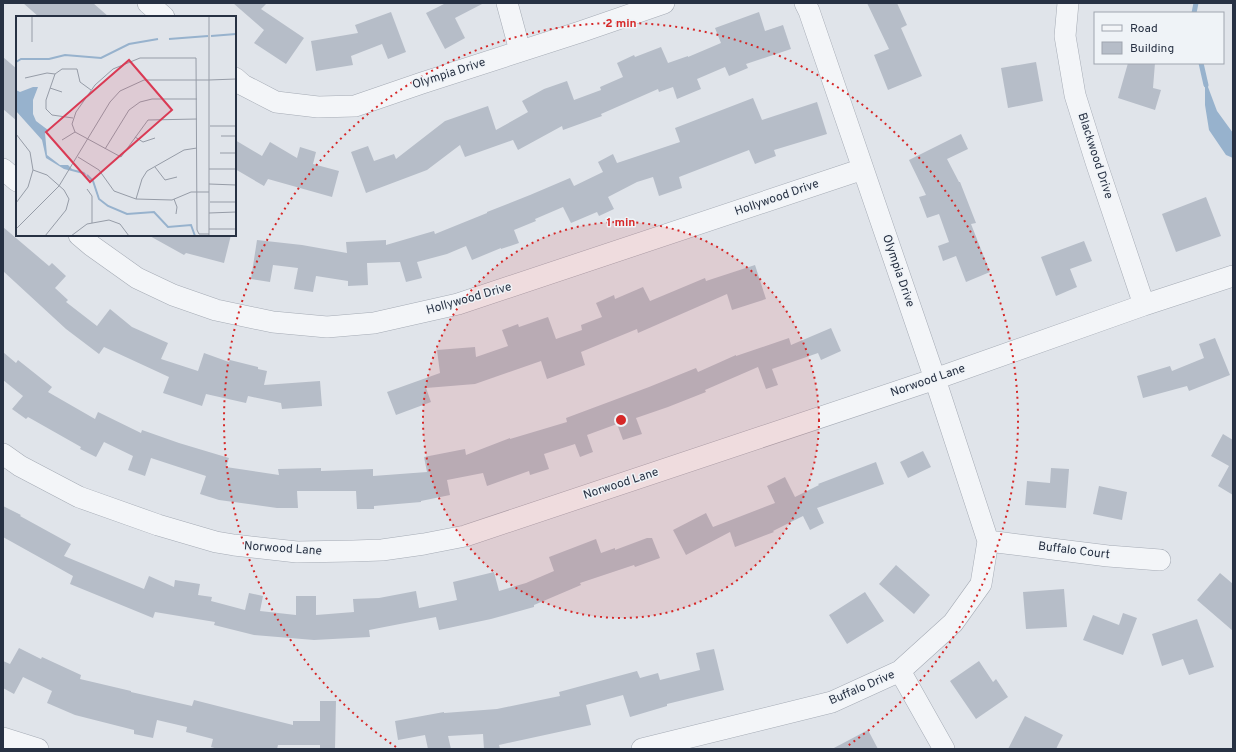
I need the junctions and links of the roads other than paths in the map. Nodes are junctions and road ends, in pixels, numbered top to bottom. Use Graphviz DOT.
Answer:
graph roads {
  1 [pos="148,3"];
  2 [pos="507,3"];
  3 [pos="664,3"];
  4 [pos="805,3"];
  5 [pos="1068,3"];
  6 [pos="163,16"];
  7 [pos="520,51"];
  8 [pos="236,79"];
  9 [pos="3,169"];
  10 [pos="863,169"];
  11 [pos="16,180"];
  12 [pos="80,236"];
  13 [pos="1233,276"];
  14 [pos="1144,305"];
  15 [pos="935,380"];
  16 [pos="3,454"];
  17 [pos="988,541"];
  18 [pos="1160,560"];
  19 [pos="900,671"];
  20 [pos="3,738"];
  21 [pos="38,749"];
  22 [pos="642,749"];
  23 [pos="944,749"];
  1 -- 6 [label="street"];
  2 -- 7 [label="street"];
  3 -- 7 [label="street, Olympia Drive"];
  4 -- 10 [label="street, Olympia Drive"];
  5 -- 14 [label="street, Blackwood Drive"];
  7 -- 8 [label="street, Olympia Drive"];
  9 -- 11 [label="street"];
  10 -- 12 [label="street, Hollywood Drive"];
  10 -- 15 [label="street, Olympia Drive"];
  13 -- 14 [label="street, Norwood Lane"];
  14 -- 15 [label="street, Norwood Lane"];
  15 -- 16 [label="street, Norwood Lane"];
  15 -- 17 [label="street, Olympia Drive"];
  17 -- 18 [label="street, Buffalo Court"];
  17 -- 19 [label="street, Buffalo Drive"];
  19 -- 22 [label="street, Buffalo Drive"];
  19 -- 23 [label="street"];
  20 -- 21 [label="street"];
}
